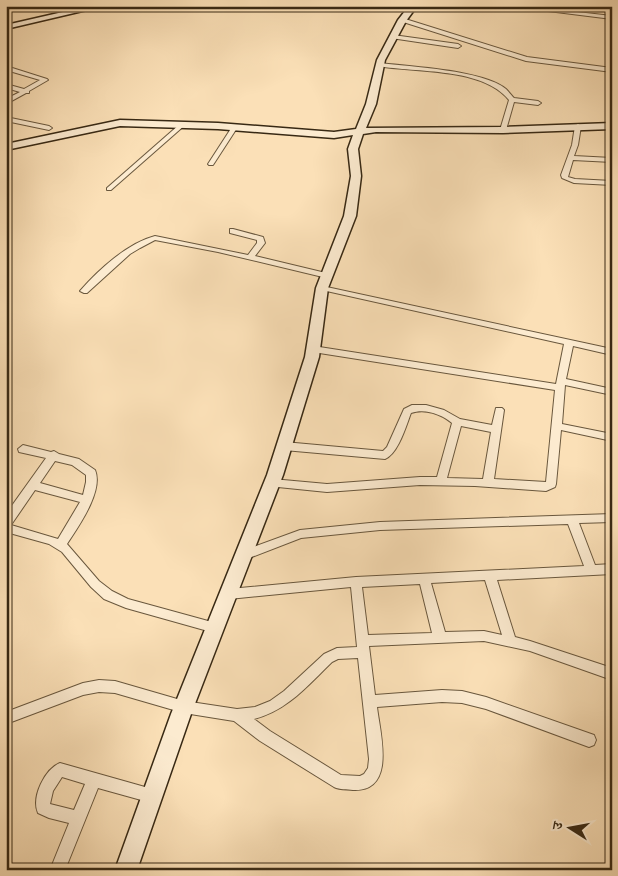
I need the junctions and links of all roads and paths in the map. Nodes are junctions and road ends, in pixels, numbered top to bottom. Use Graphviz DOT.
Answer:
graph roads {
  1 [pos="90,6"];
  2 [pos="100,6"];
  3 [pos="413,6"];
  4 [pos="510,6"];
  5 [pos="591,8"];
  6 [pos="586,15"];
  7 [pos="612,18"];
  8 [pos="402,20"];
  9 [pos="10,25"];
  10 [pos="393,37"];
  11 [pos="458,46"];
  12 [pos="380,65"];
  13 [pos="6,68"];
  14 [pos="612,70"];
  15 [pos="6,86"];
  16 [pos="27,92"];
  17 [pos="512,100"];
  18 [pos="6,102"];
  19 [pos="538,103"];
  20 [pos="6,119"];
  21 [pos="182,125"];
  22 [pos="578,126"];
  23 [pos="612,126"];
  24 [pos="49,128"];
  25 [pos="234,128"];
  26 [pos="360,130"];
  27 [pos="503,130"];
  28 [pos="6,147"];
  29 [pos="570,158"];
  30 [pos="612,160"];
  31 [pos="211,164"];
  32 [pos="612,183"];
  33 [pos="109,189"];
  34 [pos="232,231"];
  35 [pos="250,257"];
  36 [pos="325,282"];
  37 [pos="84,291"];
  38 [pos="570,344"];
  39 [pos="313,349"];
  40 [pos="612,352"];
  41 [pos="560,384"];
  42 [pos="612,392"];
  43 [pos="499,410"];
  44 [pos="457,422"];
  45 [pos="557,426"];
  46 [pos="496,430"];
  47 [pos="612,438"];
  48 [pos="284,446"];
  49 [pos="23,449"];
  50 [pos="54,455"];
  51 [pos="441,481"];
  52 [pos="272,483"];
  53 [pos="488,483"];
  54 [pos="32,485"];
  55 [pos="86,500"];
  56 [pos="612,518"];
  57 [pos="572,520"];
  58 [pos="6,523"];
  59 [pos="6,528"];
  60 [pos="60,546"];
  61 [pos="244,555"];
  62 [pos="612,568"];
  63 [pos="591,570"];
  64 [pos="489,574"];
  65 [pos="424,578"];
  66 [pos="356,582"];
  67 [pos="229,594"];
  68 [pos="215,628"];
  69 [pos="440,638"];
  70 [pos="510,640"];
  71 [pos="365,646"];
  72 [pos="612,674"];
  73 [pos="370,701"];
  74 [pos="184,707"];
  75 [pos="237,715"];
  76 [pos="6,718"];
  77 [pos="589,740"];
  78 [pos="94,779"];
  79 [pos="152,796"];
  80 [pos="78,818"];
  81 [pos="57,870"];
  82 [pos="126,870"];
  1 -- 9 [label="street"];
  2 -- 9 [label="street"];
  3 -- 8 [label="street"];
  4 -- 6 [label="street"];
  5 -- 6 [label="street"];
  6 -- 7 [label="street"];
  8 -- 10 [label="street"];
  8 -- 14 [label="street"];
  10 -- 11 [label="street"];
  10 -- 12 [label="street"];
  12 -- 17 [label="street"];
  12 -- 26 [label="street"];
  13 -- 16 [label="street"];
  15 -- 16 [label="street"];
  16 -- 18 [label="street"];
  17 -- 19 [label="street"];
  17 -- 27 [label="street"];
  20 -- 24 [label="street"];
  21 -- 25 [label="street"];
  21 -- 28 [label="street"];
  21 -- 33 [label="street"];
  22 -- 23 [label="street"];
  22 -- 27 [label="street"];
  22 -- 29 [label="street"];
  25 -- 26 [label="street"];
  25 -- 31 [label="street"];
  26 -- 27 [label="street"];
  26 -- 36 [label="street"];
  29 -- 30 [label="street"];
  29 -- 32 [label="street"];
  34 -- 35 [label="street"];
  35 -- 36 [label="street"];
  35 -- 37 [label="street"];
  36 -- 38 [label="street"];
  36 -- 39 [label="street"];
  38 -- 40 [label="street"];
  38 -- 41 [label="street"];
  39 -- 41 [label="street"];
  39 -- 48 [label="street"];
  41 -- 42 [label="street"];
  41 -- 45 [label="street"];
  43 -- 46 [label="street"];
  44 -- 46 [label="street"];
  44 -- 48 [label="street"];
  44 -- 51 [label="street"];
  45 -- 47 [label="street"];
  45 -- 53 [label="street"];
  46 -- 53 [label="street"];
  48 -- 52 [label="street"];
  49 -- 50 [label="street"];
  50 -- 54 [label="street"];
  50 -- 55 [label="street"];
  51 -- 52 [label="street"];
  51 -- 53 [label="street"];
  52 -- 61 [label="street"];
  54 -- 55 [label="street"];
  54 -- 58 [label="street"];
  55 -- 60 [label="street"];
  56 -- 57 [label="street"];
  57 -- 61 [label="street"];
  57 -- 63 [label="street"];
  59 -- 60 [label="street"];
  60 -- 68 [label="street"];
  61 -- 67 [label="street"];
  62 -- 63 [label="street"];
  63 -- 64 [label="street"];
  64 -- 65 [label="street"];
  64 -- 70 [label="street"];
  65 -- 66 [label="street"];
  65 -- 69 [label="street"];
  66 -- 67 [label="street"];
  66 -- 71 [label="street"];
  67 -- 68 [label="street"];
  68 -- 74 [label="street"];
  69 -- 70 [label="street"];
  69 -- 71 [label="street"];
  70 -- 72 [label="street"];
  71 -- 73 [label="street"];
  71 -- 75 [label="street"];
  73 -- 75 [label="street"];
  73 -- 77 [label="street"];
  74 -- 75 [label="street"];
  74 -- 76 [label="street"];
  74 -- 79 [label="street"];
  78 -- 79 [label="street"];
  78 -- 80 [label="street"];
  78 -- 80 [label="street"];
  79 -- 82 [label="street"];
  80 -- 81 [label="street"];
}
